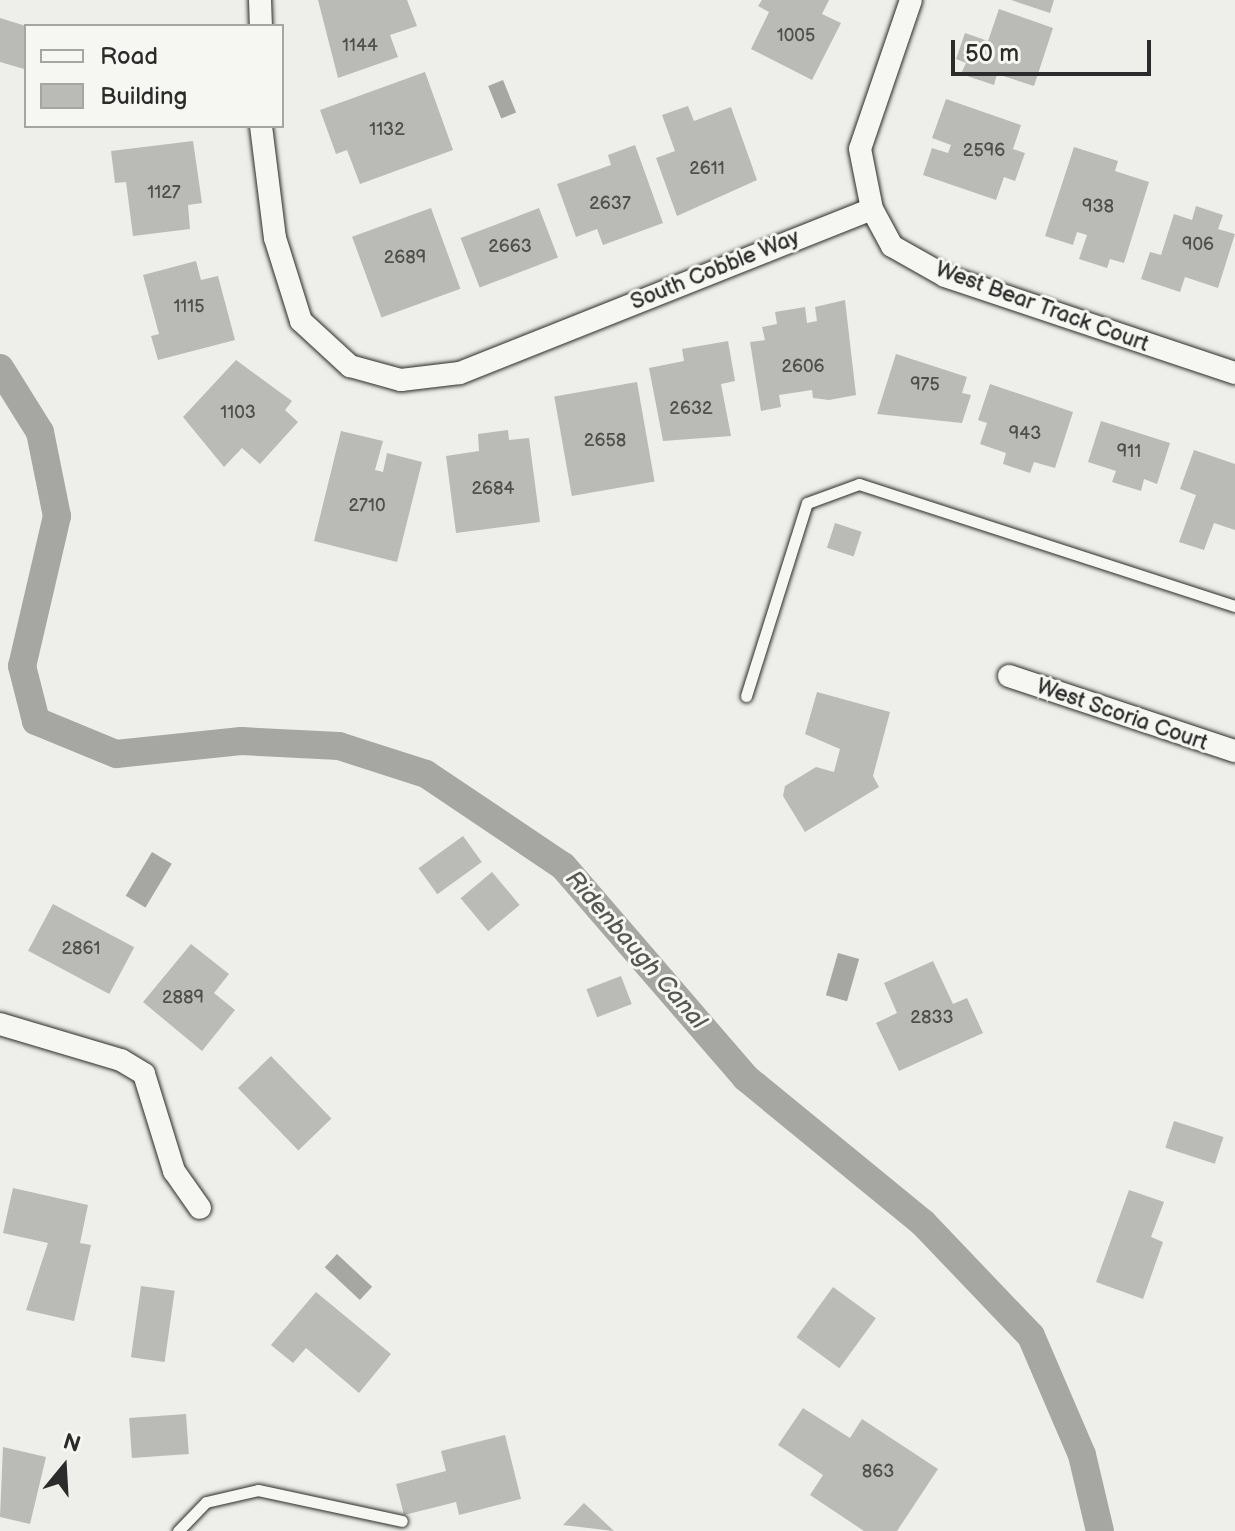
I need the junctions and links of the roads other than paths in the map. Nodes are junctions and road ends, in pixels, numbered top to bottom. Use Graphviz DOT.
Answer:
graph roads {
  1 [pos="260,0"];
  2 [pos="911,0"];
  3 [pos="261,24"];
  4 [pos="261,128"];
  5 [pos="872,209"];
  6 [pos="1235,373"];
  7 [pos="1235,606"];
  8 [pos="1009,676"];
  9 [pos="746,696"];
  10 [pos="1235,751"];
  11 [pos="0,1024"];
  12 [pos="200,1208"];
  13 [pos="402,1521"];
  14 [pos="178,1531"];
  1 -- 3 [label="street"];
  2 -- 5 [label="street"];
  4 -- 5 [label="street, South Cobble Way"];
  5 -- 6 [label="street, West Bear Track Court"];
  7 -- 9 [label="lane"];
  8 -- 10 [label="street, West Scoria Court"];
  11 -- 12 [label="street"];
  13 -- 14 [label="lane"];
}
